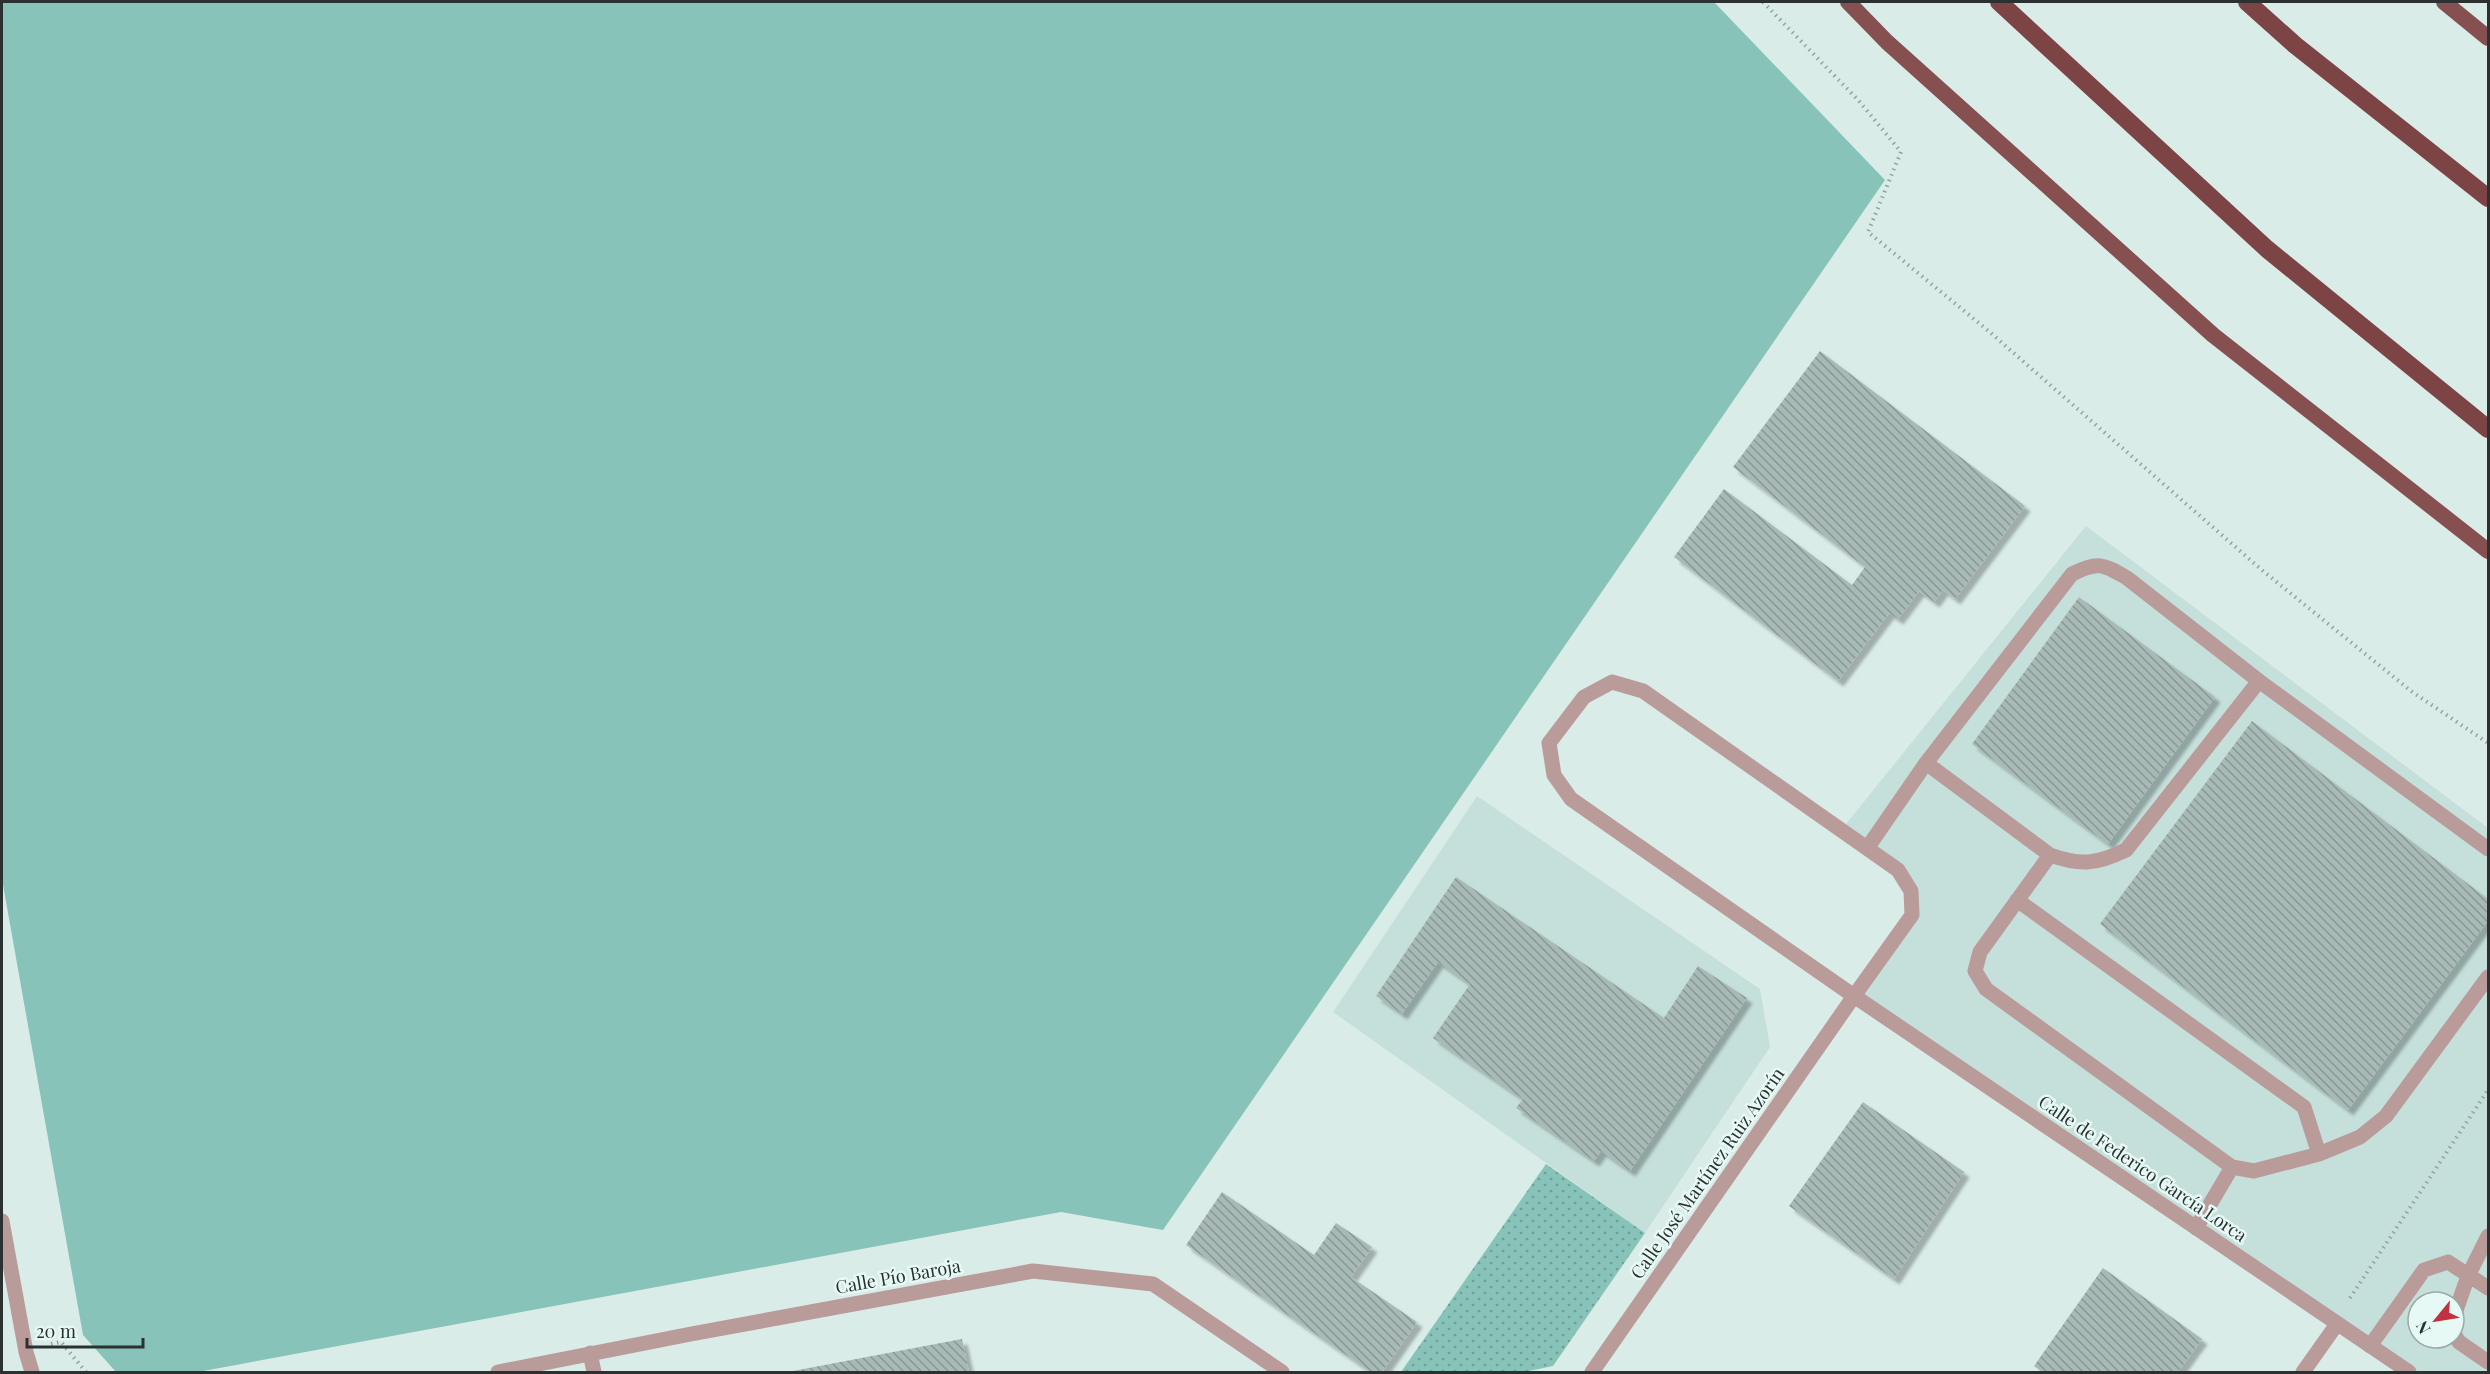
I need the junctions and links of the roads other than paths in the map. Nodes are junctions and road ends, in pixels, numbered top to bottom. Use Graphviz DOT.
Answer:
graph roads {
  1 [pos="1848,2"];
  2 [pos="2000,2"];
  3 [pos="2247,2"];
  4 [pos="2444,2"];
  5 [pos="2488,38"];
  6 [pos="2488,198"];
  7 [pos="2488,429"];
  8 [pos="2488,551"];
  9 [pos="2259,681"];
  10 [pos="1926,763"];
  11 [pos="1868,847"];
  12 [pos="2488,849"];
  13 [pos="2050,855"];
  14 [pos="2017,900"];
  15 [pos="2488,977"];
  16 [pos="1854,996"];
  17 [pos="2319,1154"];
  18 [pos="2232,1167"];
  19 [pos="2,1221"];
  20 [pos="2196,1228"];
  21 [pos="2488,1236"];
  22 [pos="2468,1276"];
  23 [pos="2488,1288"];
  24 [pos="2463,1290"];
  25 [pos="2337,1324"];
  26 [pos="2370,1346"];
  27 [pos="2466,1347"];
  28 [pos="590,1353"];
  29 [pos="2488,1362"];
  30 [pos="32,1372"];
  31 [pos="498,1372"];
  32 [pos="594,1372"];
  33 [pos="1282,1372"];
  34 [pos="1592,1372"];
  35 [pos="2303,1372"];
  36 [pos="2409,1372"];
  1 -- 8 [label="highway"];
  2 -- 7 [label="highway"];
  3 -- 6 [label="highway"];
  4 -- 5 [label="highway"];
  9 -- 10 [label="street"];
  9 -- 12 [label="street"];
  9 -- 13 [label="street"];
  10 -- 11 [label="street"];
  10 -- 13 [label="street"];
  11 -- 16 [label="street, Calle José Martínez Ruiz Azorín"];
  11 -- 16 [label="street, Calle de Federico García Lorca"];
  13 -- 14 [label="street"];
  14 -- 17 [label="street"];
  14 -- 18 [label="street"];
  15 -- 17 [label="street"];
  16 -- 20 [label="street, Calle de Federico García Lorca"];
  16 -- 34 [label="street, Calle José Martínez Ruiz Azorín"];
  17 -- 18 [label="street"];
  18 -- 20 [label="street"];
  19 -- 30 [label="street"];
  20 -- 25 [label="street, Calle de Federico García Lorca"];
  21 -- 22 [label="street"];
  22 -- 23 [label="street"];
  22 -- 24 [label="street"];
  22 -- 26 [label="street"];
  25 -- 26 [label="street, Calle de Federico García Lorca"];
  25 -- 35 [label="street"];
  26 -- 36 [label="street, Calle de Federico García Lorca"];
  27 -- 29 [label="street"];
  28 -- 31 [label="street, Calle Pío Baroja"];
  28 -- 32 [label="street"];
  28 -- 33 [label="street, Calle Pío Baroja"];
}
